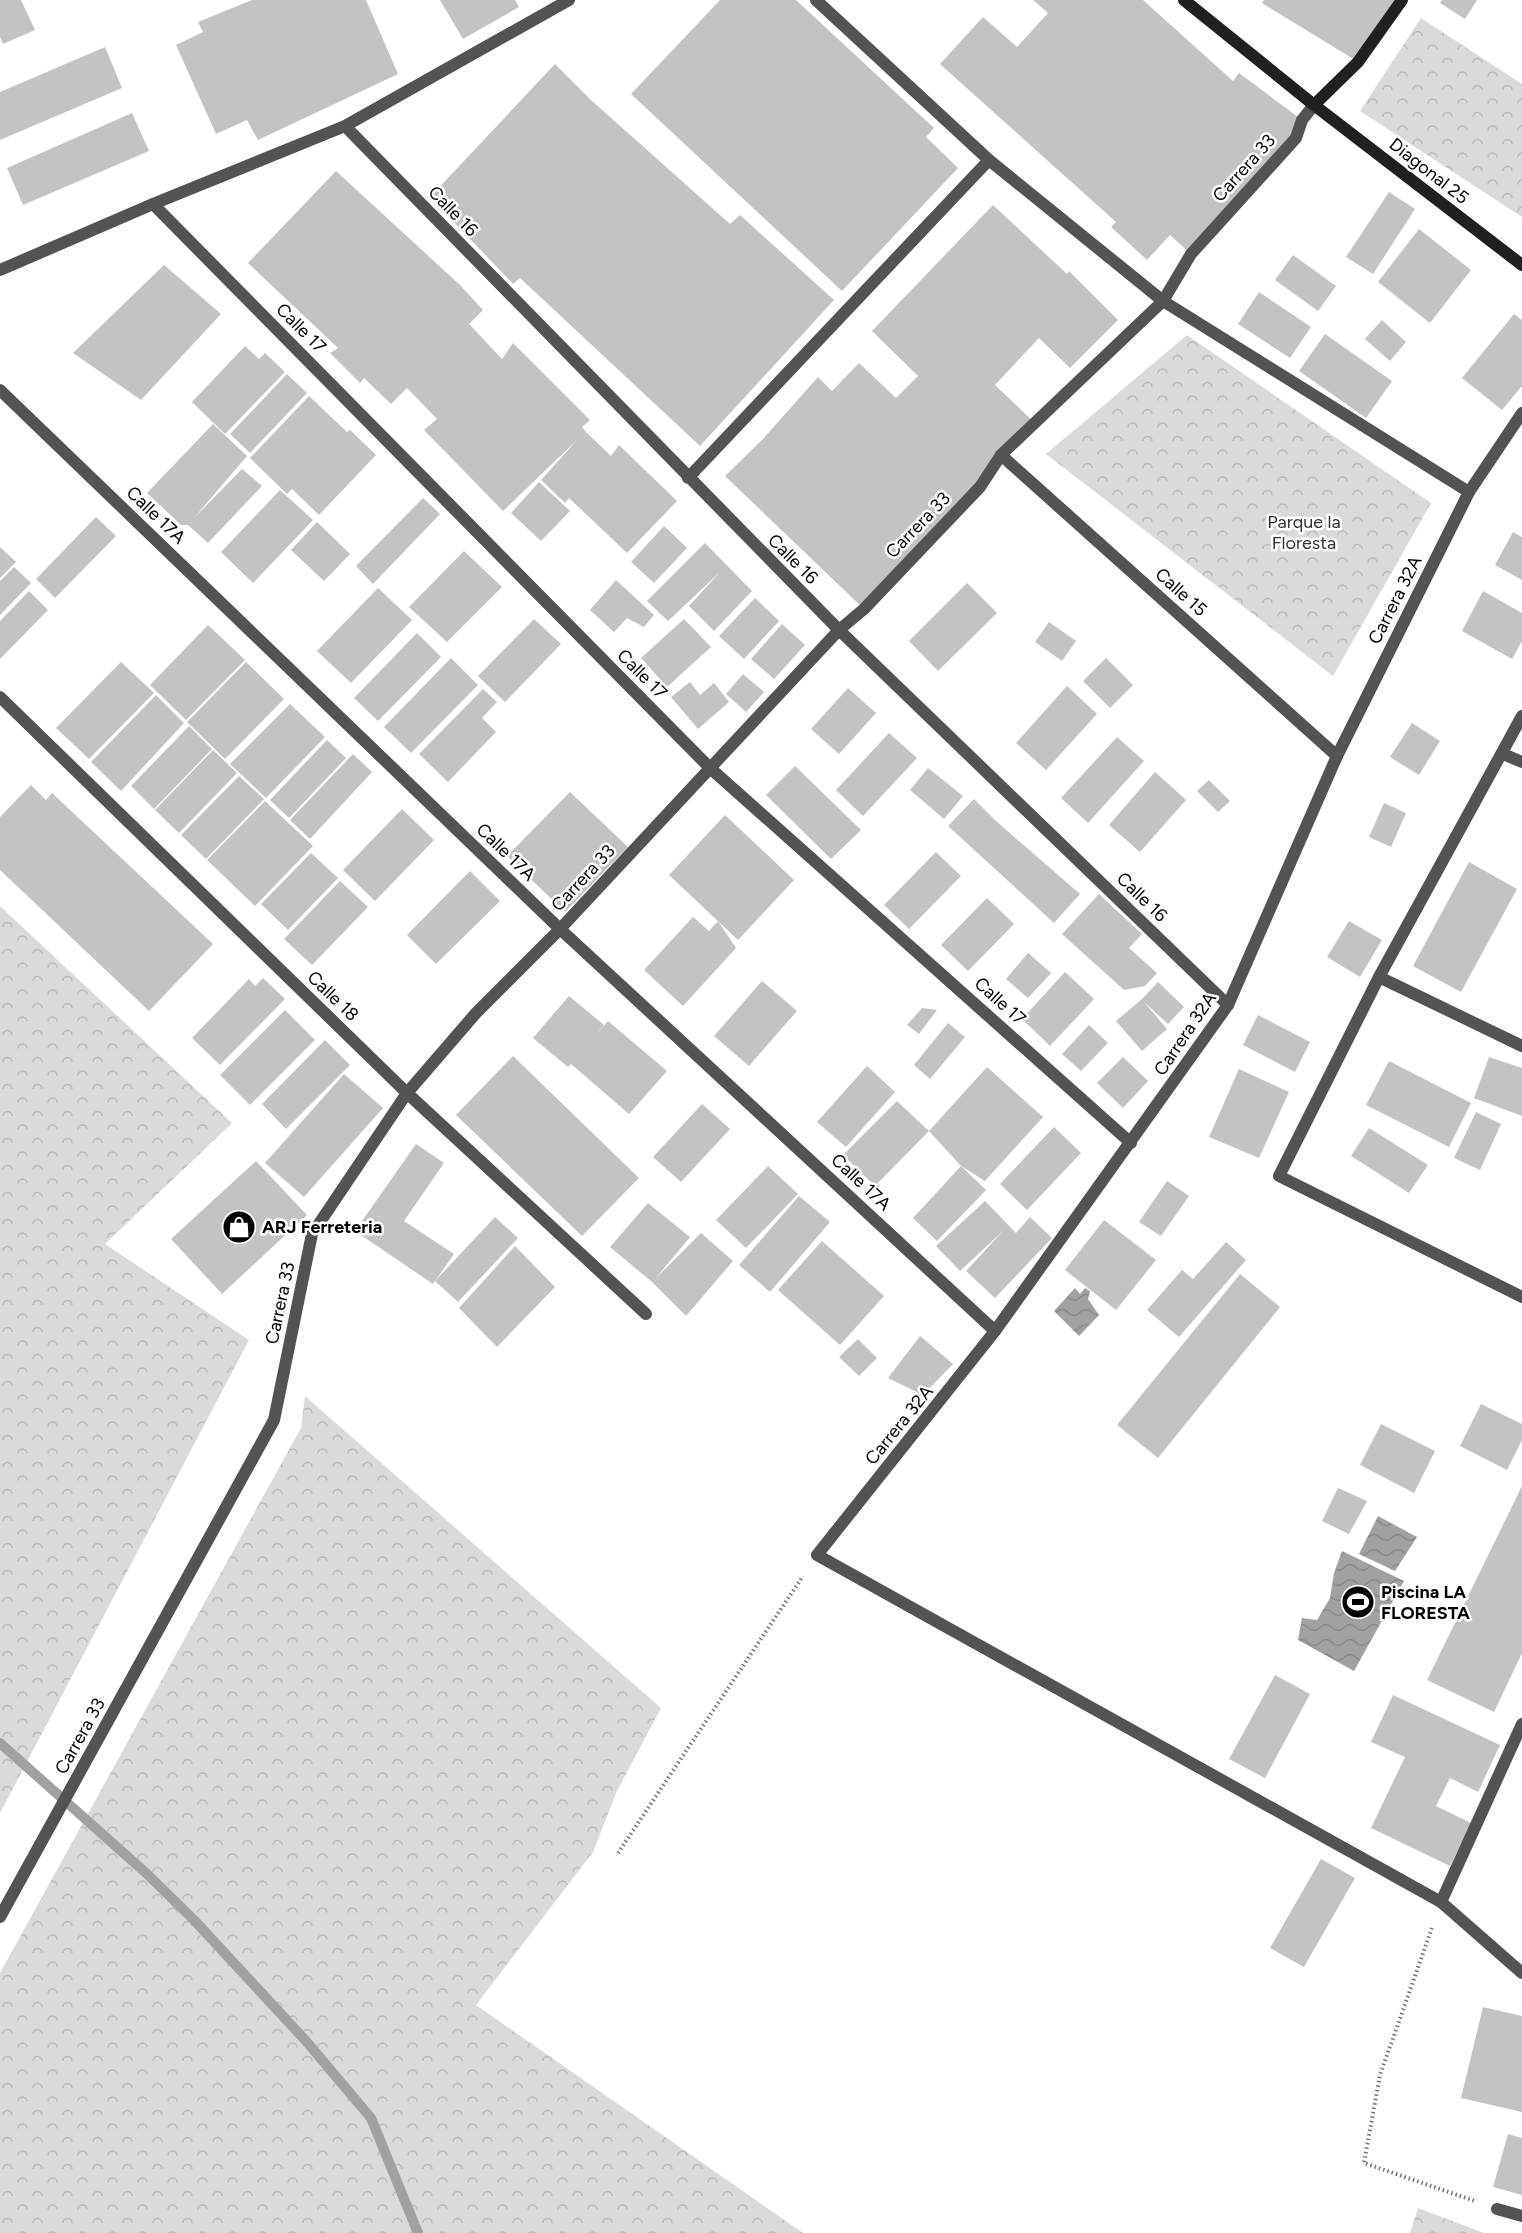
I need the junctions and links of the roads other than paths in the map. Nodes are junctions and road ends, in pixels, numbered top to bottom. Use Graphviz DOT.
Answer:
graph roads {
  1 [pos="569,0"];
  2 [pos="816,0"];
  3 [pos="1184,0"];
  4 [pos="1402,0"];
  5 [pos="1314,105"];
  6 [pos="345,126"];
  7 [pos="989,160"];
  8 [pos="153,204"];
  9 [pos="1522,265"];
  10 [pos="0,270"];
  11 [pos="1163,301"];
  12 [pos="0,390"];
  13 [pos="1522,413"];
  14 [pos="1001,455"];
  15 [pos="688,478"];
  16 [pos="1469,492"];
  17 [pos="839,630"];
  18 [pos="0,697"];
  19 [pos="1522,716"];
  20 [pos="1503,754"];
  21 [pos="1337,756"];
  22 [pos="1522,762"];
  23 [pos="710,768"];
  24 [pos="560,929"];
  25 [pos="1379,977"];
  26 [pos="1228,1005"];
  27 [pos="1522,1046"];
  28 [pos="406,1093"];
  29 [pos="1131,1143"];
  30 [pos="1522,1297"];
  31 [pos="646,1314"];
  32 [pos="995,1331"];
  33 [pos="1522,1724"];
  34 [pos="1441,1902"];
  35 [pos="0,1917"];
  36 [pos="1522,1973"];
  37 [pos="1497,2208"];
  38 [pos="1522,2216"];
  1 -- 6 [label="street"];
  2 -- 7 [label="street"];
  3 -- 5 [label="main road, Diagonal 25"];
  4 -- 5 [label="main road, Carrera 33"];
  5 -- 9 [label="main road, Diagonal 25"];
  5 -- 11 [label="street, Carrera 33"];
  6 -- 8 [label="street"];
  6 -- 15 [label="street, Calle 16"];
  7 -- 11 [label="street"];
  7 -- 15 [label="street"];
  8 -- 10 [label="street"];
  8 -- 23 [label="street, Calle 17"];
  11 -- 14 [label="street, Carrera 33"];
  11 -- 16 [label="street"];
  12 -- 24 [label="street, Calle 17A"];
  13 -- 16 [label="street, Carrera 32A"];
  14 -- 17 [label="street, Carrera 33"];
  14 -- 21 [label="street, Calle 15"];
  15 -- 17 [label="street, Calle 16"];
  16 -- 21 [label="street, Carrera 32A"];
  17 -- 23 [label="street, Carrera 33"];
  17 -- 26 [label="street, Calle 16"];
  18 -- 28 [label="street, Calle 18"];
  19 -- 20 [label="street"];
  20 -- 22 [label="street"];
  20 -- 25 [label="street"];
  21 -- 26 [label="street, Carrera 32A"];
  23 -- 24 [label="street, Carrera 33"];
  23 -- 29 [label="street, Calle 17"];
  24 -- 28 [label="street, Carrera 33"];
  24 -- 32 [label="street, Calle 17A"];
  25 -- 27 [label="street"];
  25 -- 30 [label="street"];
  26 -- 29 [label="street, Carrera 32A"];
  28 -- 31 [label="street, Calle 18"];
  28 -- 35 [label="street, Carrera 33"];
  29 -- 32 [label="street, Carrera 32A"];
  32 -- 34 [label="street, Carrera 32A"];
  33 -- 34 [label="street"];
  34 -- 36 [label="street"];
  37 -- 38 [label="street"];
}
